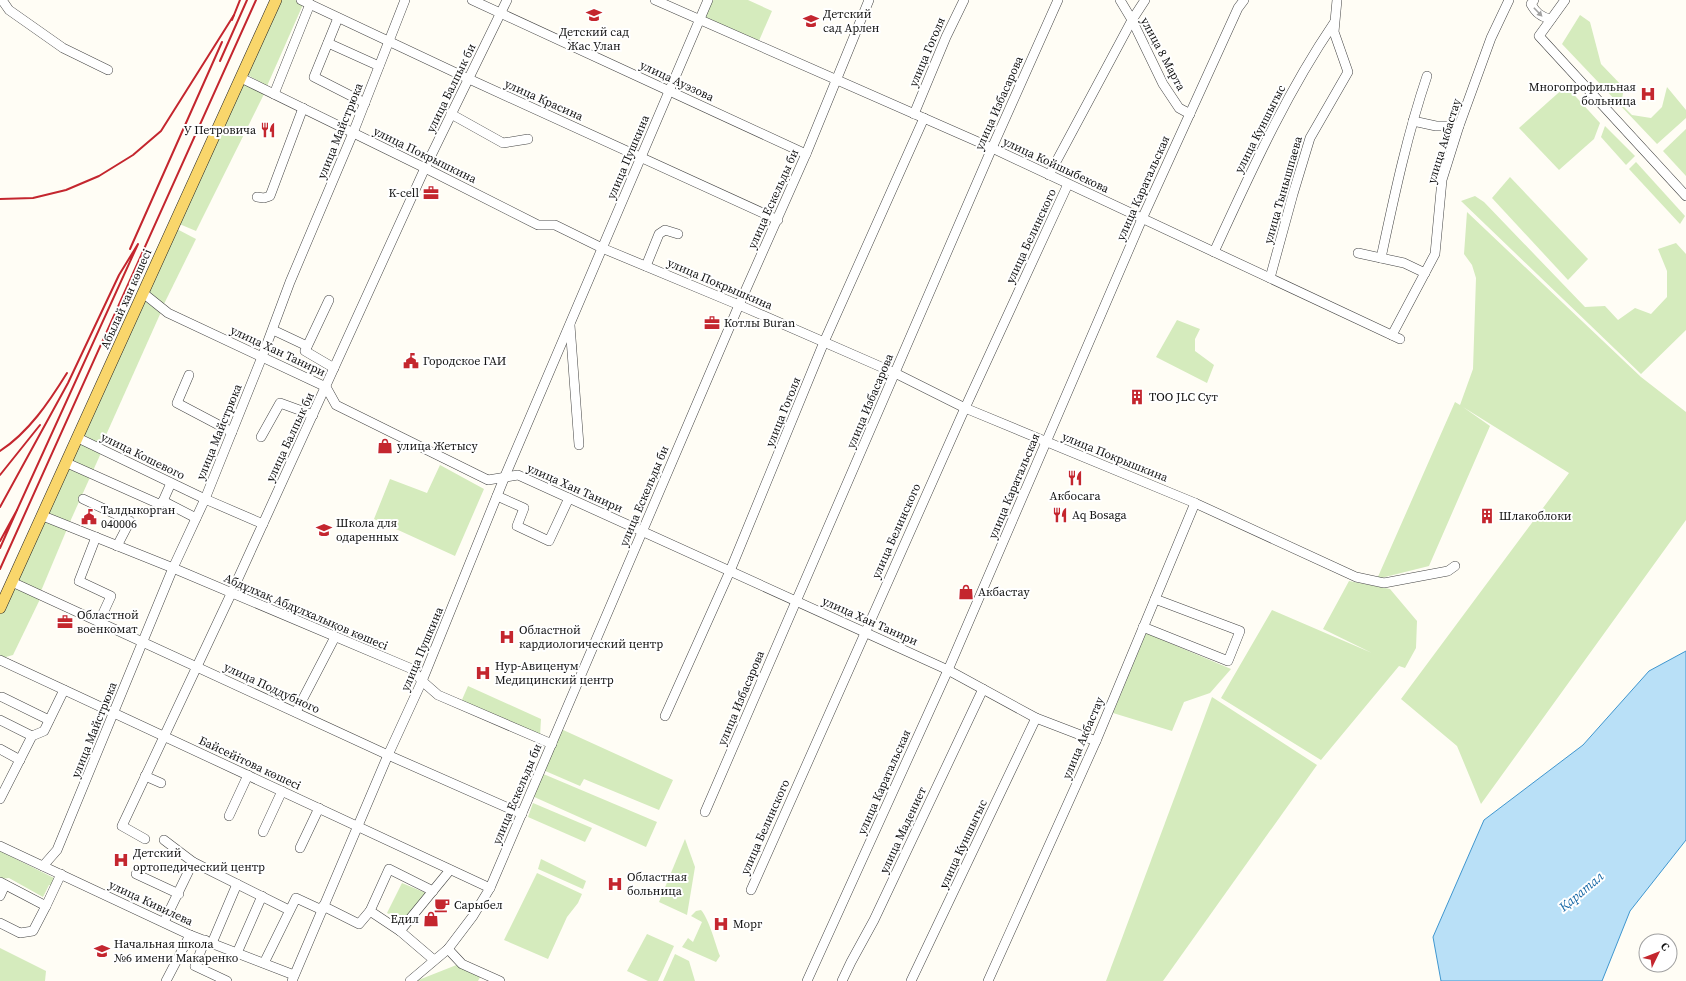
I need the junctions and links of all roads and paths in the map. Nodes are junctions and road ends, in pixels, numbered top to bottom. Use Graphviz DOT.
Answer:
graph roads {
  1 [pos="2,0"];
  2 [pos="276,0"];
  3 [pos="301,0"];
  4 [pos="405,0"];
  5 [pos="472,0"];
  6 [pos="507,0"];
  7 [pos="655,0"];
  8 [pos="708,0"];
  9 [pos="869,0"];
  10 [pos="964,0"];
  11 [pos="1058,0"];
  12 [pos="1120,0"];
  13 [pos="1144,0"];
  14 [pos="1244,0"];
  15 [pos="1337,0"];
  16 [pos="1509,0"];
  17 [pos="1534,0"];
  18 [pos="1565,0"];
  19 [pos="310,4"];
  20 [pos="501,13"];
  21 [pos="338,18"];
  22 [pos="1551,19"];
  23 [pos="1132,20"];
  24 [pos="699,21"];
  25 [pos="1335,22"];
  26 [pos="388,42"];
  27 [pos="328,43"];
  28 [pos="379,66"];
  29 [pos="108,70"];
  30 [pos="1427,76"];
  31 [pos="241,78"];
  32 [pos="469,79"];
  33 [pos="835,80"];
  34 [pos="670,91"];
  35 [pos="274,94"];
  36 [pos="365,103"];
  37 [pos="304,108"];
  38 [pos="451,114"];
  39 [pos="914,114"];
  40 [pos="1190,114"];
  41 [pos="924,118"];
  42 [pos="1413,121"];
  43 [pos="1459,126"];
  44 [pos="353,133"];
  45 [pos="528,139"];
  46 [pos="992,148"];
  47 [pos="806,154"];
  48 [pos="642,157"];
  49 [pos="425,168"];
  50 [pos="1049,175"];
  51 [pos="1068,184"];
  52 [pos="1686,196"];
  53 [pos="257,197"];
  54 [pos="1142,219"];
  55 [pos="778,220"];
  56 [pos="678,234"];
  57 [pos="602,248"];
  58 [pos="1214,252"];
  59 [pos="1358,253"];
  60 [pos="1381,258"];
  61 [pos="646,266"];
  62 [pos="1425,273"];
  63 [pos="1270,278"];
  64 [pos="143,293"];
  65 [pos="329,300"];
  66 [pos="739,305"];
  67 [pos="570,324"];
  68 [pos="272,330"];
  69 [pos="1396,337"];
  70 [pos="824,342"];
  71 [pos="307,346"];
  72 [pos="262,357"];
  73 [pos="334,368"];
  74 [pos="895,373"];
  75 [pos="189,375"];
  76 [pos="326,387"];
  77 [pos="965,408"];
  78 [pos="313,415"];
  79 [pos="232,432"];
  80 [pos="260,437"];
  81 [pos="78,438"];
  82 [pos="1046,442"];
  83 [pos="579,445"];
  84 [pos="67,463"];
  85 [pos="505,476"];
  86 [pos="171,483"];
  87 [pos="497,496"];
  88 [pos="569,498"];
  89 [pos="83,499"];
  90 [pos="205,499"];
  91 [pos="163,501"];
  92 [pos="1195,503"];
  93 [pos="43,516"];
  94 [pos="196,518"];
  95 [pos="263,524"];
  96 [pos="643,531"];
  97 [pos="96,538"];
  98 [pos="117,546"];
  99 [pos="1455,566"];
  100 [pos="173,568"];
  101 [pos="730,571"];
  102 [pos="12,582"];
  103 [pos="231,594"];
  104 [pos="1155,599"];
  105 [pos="796,601"];
  106 [pos="0,608"];
  107 [pos="99,622"];
  108 [pos="1143,627"];
  109 [pos="864,632"];
  110 [pos="335,637"];
  111 [pos="143,642"];
  112 [pos="0,660"];
  113 [pos="197,667"];
  114 [pos="948,670"];
  115 [pos="422,681"];
  116 [pos="983,689"];
  117 [pos="64,690"];
  118 [pos="2,697"];
  119 [pos="296,712"];
  120 [pos="114,713"];
  121 [pos="665,716"];
  122 [pos="1036,718"];
  123 [pos="0,720"];
  124 [pos="49,720"];
  125 [pos="32,736"];
  126 [pos="164,737"];
  127 [pos="1096,740"];
  128 [pos="552,744"];
  129 [pos="0,750"];
  130 [pos="388,755"];
  131 [pos="20,760"];
  132 [pos="248,775"];
  133 [pos="145,776"];
  134 [pos="161,783"];
  135 [pos="3,786"];
  136 [pos="282,791"];
  137 [pos="0,798"];
  138 [pos="319,808"];
  139 [pos="705,812"];
  140 [pos="522,814"];
  141 [pos="228,816"];
  142 [pos="358,826"];
  143 [pos="263,832"];
  144 [pos="145,839"];
  145 [pos="170,841"];
  146 [pos="0,846"];
  147 [pos="300,848"];
  148 [pos="193,862"];
  149 [pos="43,866"];
  150 [pos="450,870"];
  151 [pos="61,874"];
  152 [pos="136,874"];
  153 [pos="2,883"];
  154 [pos="237,884"];
  155 [pos="490,888"];
  156 [pos="751,890"];
  157 [pos="433,891"];
  158 [pos="179,894"];
  159 [pos="0,896"];
  160 [pos="262,896"];
  161 [pos="46,906"];
  162 [pos="323,908"];
  163 [pos="289,910"];
  164 [pos="370,911"];
  165 [pos="164,922"];
  166 [pos="0,923"];
  167 [pos="400,931"];
  168 [pos="190,935"];
  169 [pos="208,941"];
  170 [pos="448,948"];
  171 [pos="237,953"];
  172 [pos="434,960"];
  173 [pos="264,963"];
  174 [pos="293,978"];
  175 [pos="483,978"];
  176 [pos="166,981"];
  177 [pos="227,981"];
  178 [pos="410,981"];
  179 [pos="500,981"];
  180 [pos="807,981"];
  181 [pos="842,981"];
  182 [pos="911,981"];
  183 [pos="988,981"];
  1 -- 29 [label="street"];
  2 -- 31 [label="main road, Абылай хан көшесі"];
  3 -- 19 [label="street, улица Красина"];
  4 -- 26 [label="street, улица Майстрюка"];
  5 -- 20 [label="street, улица Ауэзова"];
  6 -- 20 [label="street, улица Балпык би"];
  7 -- 24 [label="street, улица Койшыбекова"];
  8 -- 24 [label="street, улица Пушкина"];
  9 -- 33 [label="street, улица Ескельды би"];
  10 -- 39 [label="street, улица Гоголя"];
  11 -- 46 [label="street, улица Избасарова"];
  12 -- 23 [label="street, улица 8 Марта"];
  13 -- 23 [label="street, улица Белинского"];
  14 -- 40 [label="street, улица Каратальская"];
  15 -- 25 [label="street, улица Тынышпаева"];
  16 -- 43 [label="street, улица Акбастау"];
  17 -- 22 [label="street, one-way"];
  18 -- 22 [label="street"];
  19 -- 21 [label="street, улица Красина"];
  19 -- 35 [label="street"];
  20 -- 32 [label="street, улица Балпык би"];
  20 -- 34 [label="street, улица Ауэзова"];
  21 -- 26 [label="street, улица Красина"];
  21 -- 27 [label="street"];
  22 -- 52 [label="street"];
  23 -- 40 [label="street, улица 8 Марта"];
  23 -- 50 [label="street, улица Белинского"];
  24 -- 33 [label="street, улица Койшыбекова"];
  24 -- 34 [label="street, улица Пушкина"];
  25 -- 58 [label="street, улица Куншыгыс"];
  25 -- 63 [label="street, улица Тынышпаева"];
  26 -- 28 [label="street, улица Майстрюка"];
  26 -- 32 [label="street, улица Красина"];
  27 -- 28 [label="street"];
  27 -- 36 [label="street"];
  28 -- 36 [label="street, улица Майстрюка"];
  30 -- 42 [label="street"];
  31 -- 35 [label="street, улица Покрышкина"];
  31 -- 64 [label="main road, Абылай хан көшесі"];
  32 -- 38 [label="street, улица Балпык би"];
  32 -- 48 [label="street, улица Красина"];
  33 -- 39 [label="street, улица Койшыбекова"];
  33 -- 47 [label="street, улица Ескельды би"];
  34 -- 47 [label="street, улица Ауэзова"];
  34 -- 48 [label="street, улица Пушкина"];
  35 -- 37 [label="street, улица Покрышкина"];
  36 -- 44 [label="street, улица Майстрюка"];
  37 -- 44 [label="street, улица Покрышкина"];
  37 -- 53 [label="street"];
  38 -- 45 [label="street"];
  38 -- 49 [label="street, улица Балпык би"];
  39 -- 41 [label="street, улица Койшыбекова"];
  40 -- 54 [label="street, улица Каратальская"];
  41 -- 46 [label="street, улица Койшыбекова"];
  41 -- 70 [label="street, улица Гоголя"];
  42 -- 43 [label="street"];
  42 -- 60 [label="street"];
  43 -- 62 [label="street, улица Акбастау"];
  44 -- 49 [label="street, улица Покрышкина"];
  44 -- 68 [label="street, улица Майстрюка"];
  46 -- 50 [label="street, улица Койшыбекова"];
  46 -- 74 [label="street, улица Избасарова"];
  47 -- 55 [label="street, улица Ескельды би"];
  48 -- 55 [label="street, улица Красина"];
  48 -- 57 [label="street, улица Пушкина"];
  49 -- 57 [label="street, улица Покрышкина"];
  49 -- 73 [label="street, улица Балпык би"];
  50 -- 51 [label="street, улица Койшыбекова"];
  51 -- 54 [label="street, улица Койшыбекова"];
  51 -- 77 [label="street, улица Белинского"];
  54 -- 58 [label="street, улица Койшыбекова"];
  54 -- 82 [label="street, улица Каратальская"];
  55 -- 66 [label="street, улица Ескельды би"];
  56 -- 61 [label="street"];
  57 -- 61 [label="street, улица Покрышкина"];
  57 -- 67 [label="street, улица Пушкина"];
  58 -- 63 [label="street, улица Койшыбекова"];
  59 -- 60 [label="street"];
  60 -- 62 [label="street"];
  61 -- 66 [label="street, улица Покрышкина"];
  62 -- 69 [label="street, улица Акбастау"];
  63 -- 69 [label="street, улица Койшыбекова"];
  64 -- 72 [label="street, улица Хан Танири"];
  64 -- 81 [label="main road, Абылай хан көшесі"];
  65 -- 71 [label="street"];
  66 -- 70 [label="street, улица Покрышкина"];
  66 -- 96 [label="street, улица Ескельды би"];
  67 -- 83 [label="street, улица Пушкина"];
  67 -- 85 [label="street, улица Пушкина"];
  68 -- 71 [label="street"];
  68 -- 72 [label="street, улица Майстрюка"];
  70 -- 74 [label="street, улица Покрышкина"];
  70 -- 101 [label="street, улица Гоголя"];
  71 -- 73 [label="street"];
  72 -- 76 [label="street, улица Хан Танири"];
  72 -- 79 [label="street, улица Майстрюка"];
  73 -- 76 [label="street, улица Балпык би"];
  74 -- 77 [label="street, улица Покрышкина"];
  74 -- 105 [label="street, улица Избасарова"];
  75 -- 79 [label="street"];
  76 -- 78 [label="street, улица Балпык би"];
  76 -- 85 [label="street, улица Хан Танири"];
  77 -- 82 [label="street, улица Покрышкина"];
  77 -- 109 [label="street, улица Белинского"];
  78 -- 80 [label="street"];
  78 -- 95 [label="street, улица Балпык би"];
  79 -- 90 [label="street, улица Майстрюка"];
  81 -- 84 [label="main road, Абылай хан көшесі"];
  81 -- 86 [label="street, улица Кошевого"];
  82 -- 92 [label="street, улица Покрышкина"];
  82 -- 114 [label="street, улица Каратальская"];
  84 -- 91 [label="street"];
  84 -- 93 [label="main road, Абылай хан көшесі"];
  85 -- 87 [label="street, улица Пушкина"];
  85 -- 88 [label="street, улица Хан Танири"];
  86 -- 90 [label="street, улица Кошевого"];
  86 -- 91 [label="street"];
  87 -- 88 [label="street"];
  87 -- 115 [label="street, улица Пушкина"];
  88 -- 96 [label="street, улица Хан Танири"];
  89 -- 98 [label="street"];
  90 -- 94 [label="street, улица Майстрюка"];
  90 -- 95 [label="street, улица Кошевого"];
  91 -- 94 [label="street"];
  92 -- 99 [label="street, улица Покрышкина"];
  92 -- 104 [label="street, улица Акбастау"];
  93 -- 97 [label="street, Абдұлхақ Абдұлхалықов көшесі"];
  93 -- 102 [label="main road, Абылай хан көшесі"];
  94 -- 100 [label="street, улица Майстрюка"];
  95 -- 103 [label="street, улица Балпык би"];
  96 -- 101 [label="street, улица Хан Танири"];
  96 -- 128 [label="street, улица Ескельды би"];
  97 -- 98 [label="street, Абдұлхақ Абдұлхалықов көшесі"];
  97 -- 107 [label="street"];
  98 -- 100 [label="street, Абдұлхақ Абдұлхалықов көшесі"];
  100 -- 103 [label="street, Абдұлхақ Абдұлхалықов көшесі"];
  100 -- 111 [label="street, улица Майстрюка"];
  101 -- 105 [label="street, улица Хан Танири"];
  101 -- 121 [label="street, улица Гоголя"];
  102 -- 106 [label="main road, Абылай хан көшесі"];
  102 -- 107 [label="street, улица Поддубного"];
  103 -- 110 [label="street, Абдұлхақ Абдұлхалықов көшесі"];
  103 -- 113 [label="street, улица Балпык би"];
  104 -- 108 [label="street, улица Акбастау"];
  104 -- 108 [label="street"];
  105 -- 109 [label="street, улица Хан Танири"];
  105 -- 139 [label="street, улица Избасарова"];
  107 -- 111 [label="street, улица Поддубного"];
  108 -- 127 [label="street, улица Акбастау"];
  109 -- 114 [label="street, улица Хан Танири"];
  109 -- 156 [label="street, улица Белинского"];
  110 -- 115 [label="street, Абдұлхақ Абдұлхалықов көшесі"];
  110 -- 119 [label="street"];
  111 -- 113 [label="street, улица Поддубного"];
  111 -- 120 [label="street, улица Майстрюка"];
  112 -- 117 [label="street, Байсейітова көшесі"];
  113 -- 119 [label="street, улица Поддубного"];
  113 -- 126 [label="street, улица Балпык би"];
  114 -- 116 [label="street, улица Хан Танири"];
  114 -- 180 [label="street, улица Каратальская"];
  115 -- 128 [label="street, Абдұлхақ Абдұлхалықов көшесі"];
  115 -- 130 [label="street, улица Пушкина"];
  116 -- 122 [label="street, улица Хан Танири"];
  116 -- 181 [label="street, улица Мадениет"];
  117 -- 120 [label="street, Байсейітова көшесі"];
  117 -- 124 [label="street"];
  118 -- 124 [label="street"];
  119 -- 130 [label="street, улица Поддубного"];
  120 -- 126 [label="street, Байсейітова көшесі"];
  120 -- 149 [label="street, улица Майстрюка"];
  122 -- 127 [label="street, улица Хан Танири"];
  122 -- 182 [label="street, улица Куншыгыс"];
  123 -- 125 [label="street"];
  124 -- 125 [label="street"];
  125 -- 131 [label="street"];
  126 -- 132 [label="street, Байсейітова көшесі"];
  126 -- 133 [label="street, улица Балпык би"];
  127 -- 183 [label="street, улица Акбастау"];
  128 -- 140 [label="street, улица Ескельды би"];
  129 -- 131 [label="street"];
  130 -- 140 [label="street, улица Поддубного"];
  130 -- 142 [label="street, улица Пушкина"];
  131 -- 135 [label="street"];
  132 -- 136 [label="street, Байсейітова көшесі"];
  132 -- 141 [label="street"];
  133 -- 134 [label="street"];
  133 -- 144 [label="street, улица Балпык би"];
  135 -- 137 [label="street"];
  136 -- 138 [label="street, Байсейітова көшесі"];
  136 -- 143 [label="street"];
  138 -- 142 [label="street, Байсейітова көшесі"];
  138 -- 147 [label="street"];
  140 -- 155 [label="street, улица Ескельды би"];
  142 -- 150 [label="street, Байсейітова көшесі"];
  142 -- 162 [label="street, улица Пушкина"];
  145 -- 148 [label="street"];
  146 -- 149 [label="street, улица Кивилева"];
  148 -- 154 [label="street"];
  148 -- 158 [label="street"];
  149 -- 151 [label="street, улица Кивилева"];
  150 -- 155 [label="street, Байсейітова көшесі"];
  150 -- 157 [label="street"];
  151 -- 161 [label="street"];
  151 -- 165 [label="street, улица Кивилева"];
  152 -- 158 [label="street"];
  153 -- 159 [label="street"];
  153 -- 161 [label="street"];
  154 -- 160 [label="street"];
  154 -- 169 [label="street"];
  155 -- 170 [label="street, улица Ескельды би"];
  157 -- 164 [label="street"];
  157 -- 167 [label="street"];
  158 -- 165 [label="street"];
  160 -- 163 [label="street"];
  160 -- 171 [label="street"];
  161 -- 166 [label="street"];
  162 -- 163 [label="street"];
  162 -- 164 [label="street"];
  162 -- 174 [label="street, улица Пушкина"];
  163 -- 173 [label="street"];
  164 -- 167 [label="street"];
  165 -- 168 [label="street, улица Кивилева"];
  167 -- 172 [label="street"];
  168 -- 169 [label="street, улица Кивилева"];
  168 -- 176 [label="street"];
  169 -- 171 [label="street, улица Кивилева"];
  169 -- 177 [label="street"];
  170 -- 172 [label="street, улица Ескельды би"];
  170 -- 175 [label="street"];
  171 -- 173 [label="street, улица Кивилева"];
  172 -- 178 [label="street, улица Ескельды би"];
  173 -- 174 [label="street, улица Кивилева"];
  175 -- 179 [label="street"];
}
